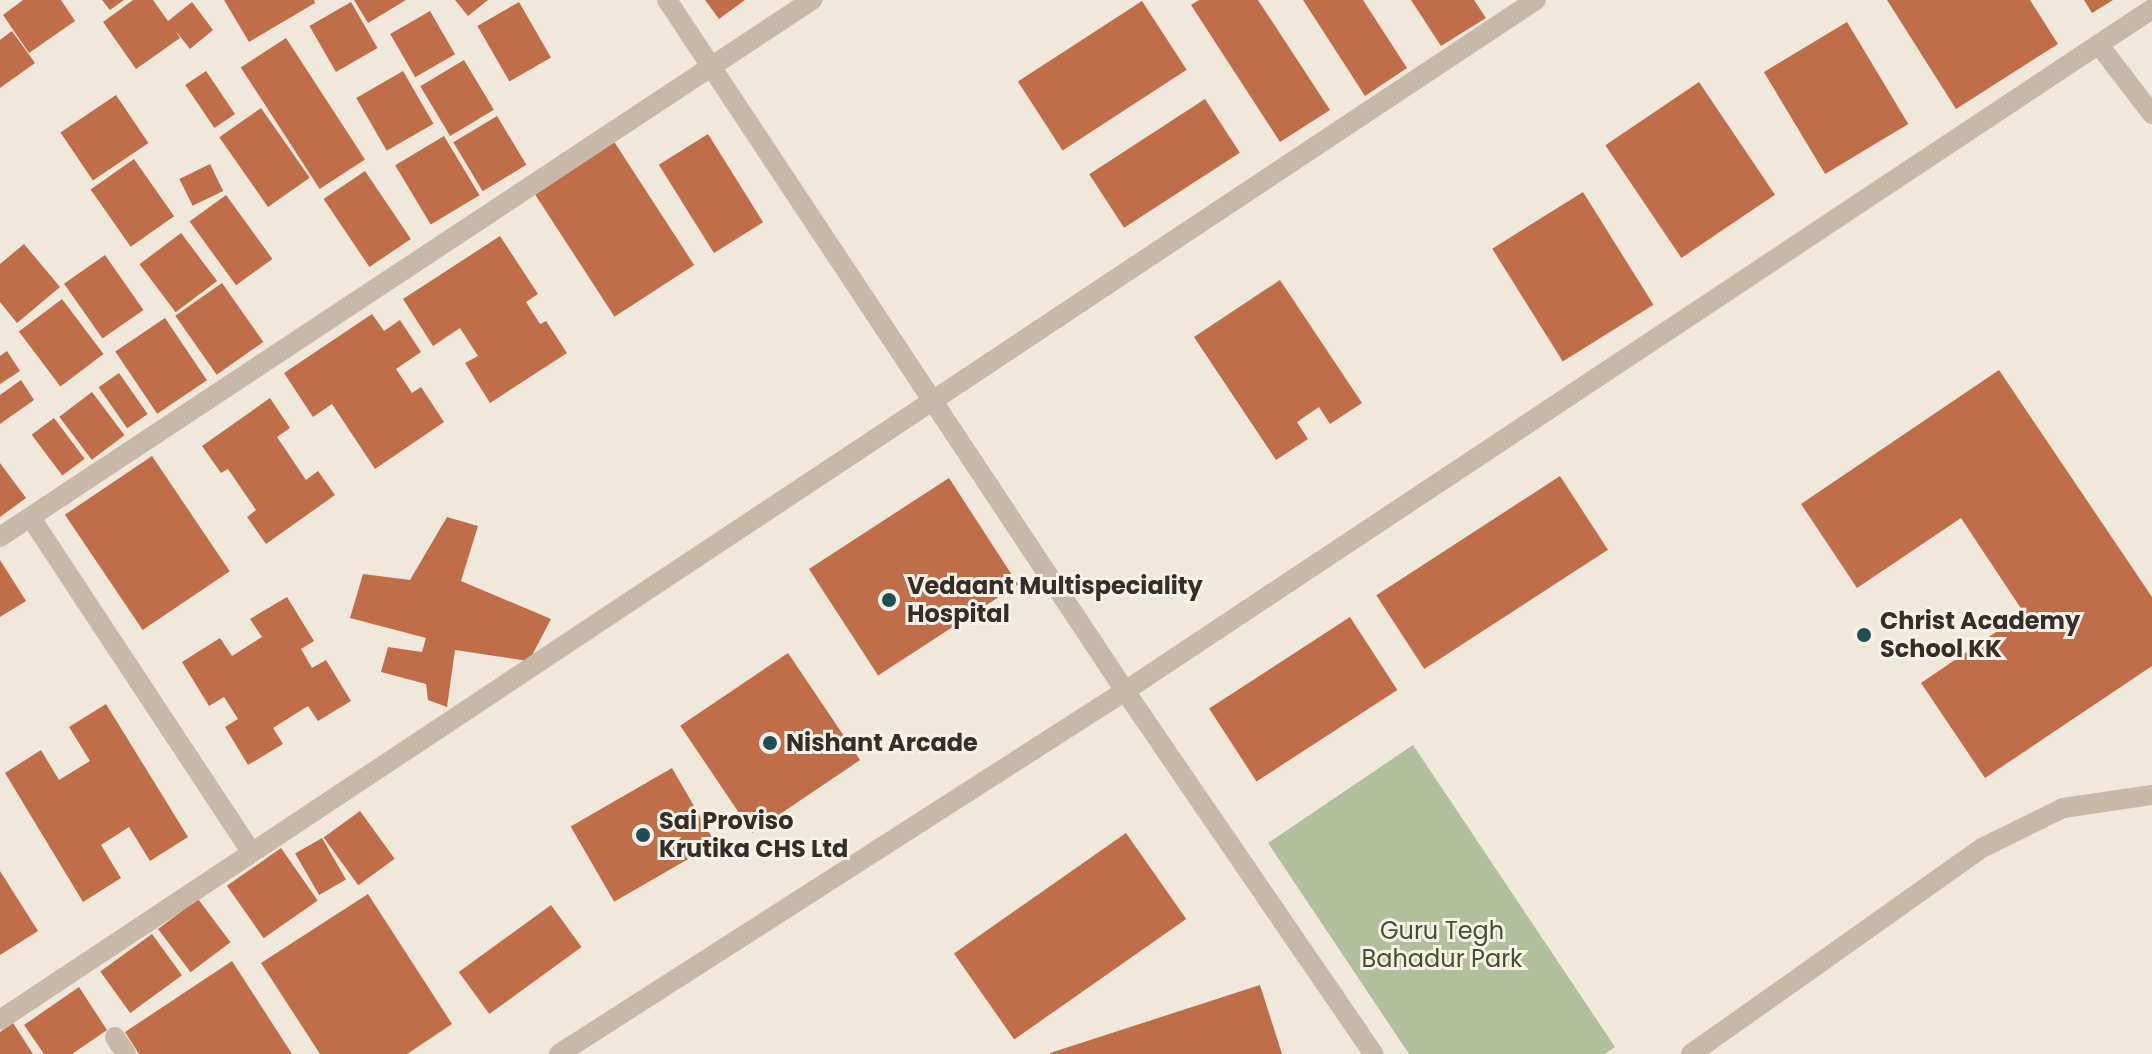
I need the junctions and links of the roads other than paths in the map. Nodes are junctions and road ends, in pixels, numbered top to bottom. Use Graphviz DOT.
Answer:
graph roads {
  1 [pos="667,0"];
  2 [pos="812,0"];
  3 [pos="1536,0"];
  4 [pos="2152,9"];
  5 [pos="2099,45"];
  6 [pos="712,66"];
  7 [pos="2152,114"];
  8 [pos="933,401"];
  9 [pos="31,518"];
  10 [pos="0,537"];
  11 [pos="1125,691"];
  12 [pos="2152,795"];
  13 [pos="252,853"];
  14 [pos="0,1020"];
  15 [pos="559,1054"];
  16 [pos="1374,1054"];
  17 [pos="1691,1054"];
  1 -- 6 [label="street"];
  2 -- 6 [label="street"];
  3 -- 8 [label="street"];
  4 -- 5 [label="street"];
  5 -- 7 [label="street"];
  5 -- 11 [label="street"];
  6 -- 8 [label="street"];
  6 -- 9 [label="street"];
  8 -- 11 [label="street"];
  8 -- 13 [label="street"];
  9 -- 10 [label="street"];
  9 -- 13 [label="street"];
  11 -- 15 [label="street"];
  11 -- 16 [label="street"];
  12 -- 17 [label="street"];
  13 -- 14 [label="street"];
}
